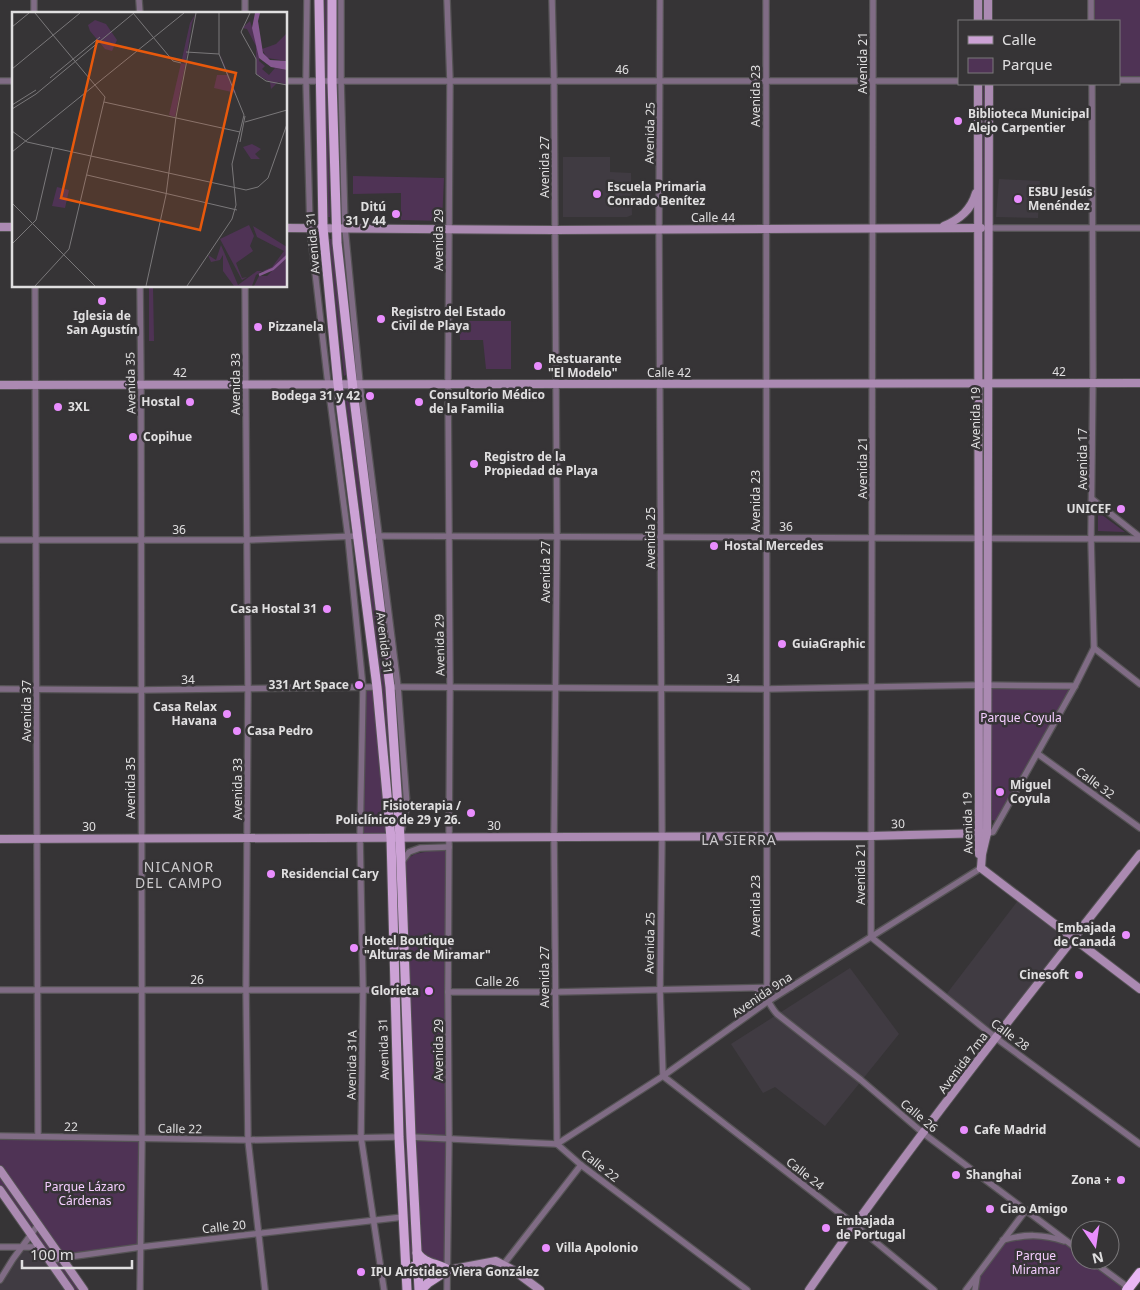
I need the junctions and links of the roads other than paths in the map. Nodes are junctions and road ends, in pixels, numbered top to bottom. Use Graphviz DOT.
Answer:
graph roads {
  1 [pos="306,0"];
  2 [pos="319,0"];
  3 [pos="332,0"];
  4 [pos="341,0"];
  5 [pos="447,0"];
  6 [pos="552,0"];
  7 [pos="660,0"];
  8 [pos="766,0"];
  9 [pos="873,0"];
  10 [pos="978,0"];
  11 [pos="988,0"];
  12 [pos="1091,0"];
  13 [pos="978,20"];
  14 [pos="988,20"];
  15 [pos="1091,20"];
  16 [pos="450,80"];
  17 [pos="554,80"];
  18 [pos="661,80"];
  19 [pos="766,80"];
  20 [pos="873,80"];
  21 [pos="958,80"];
  22 [pos="1120,80"];
  23 [pos="1140,80"];
  24 [pos="288,81"];
  25 [pos="306,81"];
  26 [pos="320,81"];
  27 [pos="337,81"];
  28 [pos="978,85"];
  29 [pos="989,85"];
  30 [pos="1092,85"];
  31 [pos="978,186"];
  32 [pos="288,228"];
  33 [pos="310,228"];
  34 [pos="323,228"];
  35 [pos="341,228"];
  36 [pos="874,228"];
  37 [pos="942,228"];
  38 [pos="978,228"];
  39 [pos="988,228"];
  40 [pos="1092,228"];
  41 [pos="1140,228"];
  42 [pos="449,229"];
  43 [pos="660,229"];
  44 [pos="766,229"];
  45 [pos="555,230"];
  46 [pos="35,288"];
  47 [pos="140,288"];
  48 [pos="245,288"];
  49 [pos="766,383"];
  50 [pos="873,383"];
  51 [pos="988,383"];
  52 [pos="1093,383"];
  53 [pos="1140,383"];
  54 [pos="246,384"];
  55 [pos="328,384"];
  56 [pos="338,384"];
  57 [pos="356,384"];
  58 [pos="448,384"];
  59 [pos="555,384"];
  60 [pos="660,384"];
  61 [pos="978,384"];
  62 [pos="0,385"];
  63 [pos="34,385"];
  64 [pos="141,385"];
  65 [pos="1092,499"];
  66 [pos="358,536"];
  67 [pos="375,536"];
  68 [pos="448,536"];
  69 [pos="556,536"];
  70 [pos="348,537"];
  71 [pos="661,537"];
  72 [pos="766,537"];
  73 [pos="984,537"];
  74 [pos="873,538"];
  75 [pos="1140,538"];
  76 [pos="1091,539"];
  77 [pos="0,540"];
  78 [pos="36,540"];
  79 [pos="141,540"];
  80 [pos="247,540"];
  81 [pos="1094,648"];
  82 [pos="1140,684"];
  83 [pos="984,686"];
  84 [pos="1075,686"];
  85 [pos="377,687"];
  86 [pos="394,687"];
  87 [pos="450,687"];
  88 [pos="363,688"];
  89 [pos="556,688"];
  90 [pos="872,688"];
  91 [pos="0,689"];
  92 [pos="248,689"];
  93 [pos="660,689"];
  94 [pos="36,690"];
  95 [pos="141,690"];
  96 [pos="766,690"];
  97 [pos="1038,754"];
  98 [pos="1140,828"];
  99 [pos="978,833"];
  100 [pos="987,834"];
  101 [pos="870,836"];
  102 [pos="554,837"];
  103 [pos="662,837"];
  104 [pos="766,837"];
  105 [pos="38,838"];
  106 [pos="140,838"];
  107 [pos="248,838"];
  108 [pos="360,838"];
  109 [pos="396,838"];
  110 [pos="449,838"];
  111 [pos="0,839"];
  112 [pos="449,847"];
  113 [pos="1140,854"];
  114 [pos="401,862"];
  115 [pos="981,868"];
  116 [pos="871,937"];
  117 [pos="1073,939"];
  118 [pos="792,986"];
  119 [pos="767,987"];
  120 [pos="755,988"];
  121 [pos="363,989"];
  122 [pos="1140,989"];
  123 [pos="0,990"];
  124 [pos="37,990"];
  125 [pos="140,990"];
  126 [pos="246,990"];
  127 [pos="395,990"];
  128 [pos="660,990"];
  129 [pos="448,992"];
  130 [pos="556,992"];
  131 [pos="767,1002"];
  132 [pos="996,1038"];
  133 [pos="663,1076"];
  134 [pos="923,1133"];
  135 [pos="0,1136"];
  136 [pos="38,1136"];
  137 [pos="361,1137"];
  138 [pos="399,1137"];
  139 [pos="411,1137"];
  140 [pos="449,1138"];
  141 [pos="142,1139"];
  142 [pos="248,1140"];
  143 [pos="557,1144"];
  144 [pos="1140,1144"];
  145 [pos="581,1165"];
  146 [pos="0,1170"];
  147 [pos="0,1190"];
  148 [pos="1026,1210"];
  149 [pos="403,1217"];
  150 [pos="373,1220"];
  151 [pos="38,1225"];
  152 [pos="854,1225"];
  153 [pos="258,1234"];
  154 [pos="30,1235"];
  155 [pos="1003,1240"];
  156 [pos="1068,1243"];
  157 [pos="0,1247"];
  158 [pos="21,1247"];
  159 [pos="39,1247"];
  160 [pos="141,1247"];
  161 [pos="405,1253"];
  162 [pos="417,1253"];
  163 [pos="61,1258"];
  164 [pos="49,1261"];
  165 [pos="504,1264"];
  166 [pos="418,1269"];
  167 [pos="448,1270"];
  168 [pos="1104,1270"];
  169 [pos="1140,1273"];
  170 [pos="977,1275"];
  171 [pos="0,1280"];
  172 [pos="1128,1289"];
  173 [pos="70,1290"];
  174 [pos="84,1290"];
  175 [pos="140,1290"];
  176 [pos="265,1290"];
  177 [pos="384,1290"];
  178 [pos="408,1290"];
  179 [pos="420,1290"];
  180 [pos="447,1290"];
  181 [pos="540,1290"];
  182 [pos="747,1290"];
  183 [pos="810,1290"];
  184 [pos="934,1290"];
  185 [pos="966,1290"];
  186 [pos="975,1290"];
  1 -- 25 [label="street, Avenida 31"];
  2 -- 26 [label="main road, Avenida 31"];
  3 -- 27 [label="main road, Avenida 31"];
  4 -- 27 [label="street, Avenida 31"];
  5 -- 16 [label="street, Avenida 29"];
  6 -- 17 [label="street, Avenida 27"];
  7 -- 18 [label="street, Avenida 25"];
  8 -- 19 [label="street, Avenida 23"];
  9 -- 20 [label="street, Avenida 21"];
  10 -- 13 [label="main road"];
  11 -- 14 [label="main road"];
  12 -- 15 [label="street"];
  16 -- 17 [label="street, 46"];
  16 -- 27 [label="street, 46"];
  16 -- 42 [label="street, Avenida 29"];
  17 -- 18 [label="street, 46"];
  17 -- 45 [label="street, Avenida 27"];
  18 -- 19 [label="street, 46"];
  18 -- 43 [label="street, Avenida 25"];
  19 -- 20 [label="street, 46"];
  19 -- 44 [label="street, Avenida 23"];
  20 -- 21 [label="street, 46"];
  20 -- 36 [label="street, Avenida 21"];
  22 -- 23 [label="street"];
  24 -- 25 [label="street, 46"];
  25 -- 26 [label="street, 46"];
  25 -- 33 [label="street, Avenida 31"];
  26 -- 27 [label="street, 46"];
  26 -- 34 [label="main road, Avenida 31"];
  27 -- 35 [label="main road, Avenida 31"];
  28 -- 31 [label="main road, Avenida 19"];
  29 -- 39 [label="main road, Avenida 19"];
  30 -- 40 [label="street, Avenida 17"];
  31 -- 37 [label="main road"];
  31 -- 38 [label="main road, Avenida 19"];
  32 -- 33 [label="main road, Calle 44"];
  33 -- 34 [label="main road, Calle 44"];
  33 -- 55 [label="street, Avenida 31"];
  34 -- 35 [label="main road, Calle 44"];
  34 -- 56 [label="main road, Avenida 31"];
  35 -- 42 [label="main road, Calle 44"];
  35 -- 57 [label="main road, Avenida 31"];
  36 -- 37 [label="main road, Calle 44"];
  36 -- 44 [label="main road, Calle 44"];
  36 -- 50 [label="street, Avenida 21"];
  37 -- 38 [label="main road, Calle 44"];
  38 -- 39 [label="main road, Calle 44"];
  38 -- 61 [label="main road, Avenida 19"];
  39 -- 40 [label="street, Calle 44"];
  39 -- 51 [label="main road, Avenida 19"];
  40 -- 41 [label="street, Calle 44"];
  40 -- 52 [label="street, Avenida 17"];
  42 -- 45 [label="main road, Calle 44"];
  42 -- 58 [label="street, Avenida 29"];
  43 -- 44 [label="main road, Calle 44"];
  43 -- 45 [label="main road, Calle 44"];
  43 -- 60 [label="street, Avenida 25"];
  44 -- 49 [label="street, Avenida 23"];
  45 -- 59 [label="street, Avenida 27"];
  46 -- 63 [label="street, Avenida 37"];
  47 -- 64 [label="street, Avenida 35"];
  48 -- 54 [label="street, Avenida 33"];
  49 -- 50 [label="main road, Calle 42"];
  49 -- 60 [label="main road, Calle 42"];
  49 -- 72 [label="street, Avenida 23"];
  50 -- 61 [label="main road, Calle 42"];
  50 -- 74 [label="street, Avenida 21"];
  51 -- 52 [label="main road, 42"];
  51 -- 61 [label="main road, 42"];
  51 -- 73 [label="main road, Avenida 19"];
  52 -- 53 [label="main road, 42"];
  52 -- 65 [label="street, Avenida 17"];
  54 -- 55 [label="main road, 42"];
  54 -- 64 [label="main road, 42"];
  54 -- 80 [label="street, Avenida 33"];
  55 -- 56 [label="main road, 42"];
  55 -- 70 [label="street, Avenida 31"];
  56 -- 57 [label="main road, 42"];
  56 -- 66 [label="main road, Avenida 31"];
  57 -- 58 [label="main road, Calle 42"];
  57 -- 67 [label="main road, Avenida 31"];
  58 -- 59 [label="main road, Calle 42"];
  58 -- 68 [label="street, Avenida 29"];
  59 -- 60 [label="main road, Calle 42"];
  59 -- 69 [label="street, Avenida 27"];
  60 -- 71 [label="street, Avenida 25"];
  61 -- 73 [label="main road, Avenida 19"];
  62 -- 63 [label="main road, 42"];
  63 -- 64 [label="main road, 42"];
  63 -- 78 [label="street, Avenida 37"];
  64 -- 79 [label="street, Avenida 35"];
  65 -- 75 [label="street"];
  65 -- 76 [label="street, Avenida 17"];
  66 -- 70 [label="street, 36"];
  66 -- 85 [label="main road, Avenida 31"];
  67 -- 68 [label="street, 36"];
  67 -- 86 [label="main road, Avenida 31"];
  68 -- 69 [label="street, 36"];
  68 -- 87 [label="street, Avenida 29"];
  69 -- 71 [label="street, 36"];
  69 -- 89 [label="street, Avenida 27"];
  70 -- 80 [label="street, 36"];
  70 -- 88 [label="street, Avenida 31"];
  71 -- 72 [label="street, 36"];
  71 -- 93 [label="street, Avenida 25"];
  72 -- 74 [label="street, 36"];
  72 -- 96 [label="street, Avenida 23"];
  73 -- 74 [label="street, 36"];
  73 -- 76 [label="street, 36"];
  73 -- 83 [label="main road, Avenida 19"];
  74 -- 90 [label="street, Avenida 21"];
  75 -- 76 [label="street, 36"];
  76 -- 81 [label="street, Avenida 17"];
  77 -- 78 [label="street, 36"];
  78 -- 79 [label="street, 36"];
  78 -- 94 [label="street, Avenida 37"];
  79 -- 80 [label="street, 36"];
  79 -- 95 [label="street, Avenida 35"];
  80 -- 92 [label="street, Avenida 33"];
  81 -- 82 [label="street"];
  81 -- 84 [label="street, Avenida 17"];
  83 -- 84 [label="street, 34"];
  83 -- 90 [label="street, 34"];
  83 -- 99 [label="main road, Avenida 19"];
  83 -- 100 [label="main road, Avenida 19"];
  84 -- 97 [label="street, Avenida 17"];
  85 -- 88 [label="street, 34"];
  85 -- 109 [label="main road, Avenida 31"];
  86 -- 87 [label="street, 34"];
  86 -- 109 [label="main road, Avenida 31"];
  87 -- 89 [label="street, 34"];
  87 -- 110 [label="street, Avenida 29"];
  88 -- 92 [label="street, 34"];
  88 -- 108 [label="street, Avenida 31"];
  89 -- 93 [label="street, 34"];
  89 -- 102 [label="street, Avenida 27"];
  90 -- 96 [label="street, 34"];
  90 -- 101 [label="street, Avenida 21"];
  91 -- 94 [label="street, 34"];
  92 -- 95 [label="street, 34"];
  92 -- 107 [label="street, Avenida 33"];
  93 -- 96 [label="street, 34"];
  93 -- 103 [label="street, Avenida 25"];
  94 -- 95 [label="street, 34"];
  94 -- 105 [label="street, Avenida 37"];
  95 -- 106 [label="street, Avenida 35"];
  96 -- 104 [label="street, Avenida 23"];
  97 -- 98 [label="street, Calle 32"];
  97 -- 100 [label="street, Avenida 17"];
  99 -- 100 [label="main road, 30"];
  99 -- 101 [label="main road, 30"];
  99 -- 115 [label="main road, Avenida 19"];
  100 -- 115 [label="main road, Avenida 19"];
  101 -- 104 [label="main road, 30"];
  101 -- 116 [label="street, Avenida 21"];
  102 -- 103 [label="main road, 30"];
  102 -- 110 [label="main road, 30"];
  102 -- 130 [label="street, Avenida 27"];
  103 -- 104 [label="main road, 30"];
  103 -- 128 [label="street, Avenida 25"];
  104 -- 119 [label="street, Avenida 23"];
  105 -- 106 [label="main road, 30"];
  105 -- 111 [label="main road, 30"];
  105 -- 124 [label="street, Avenida 37"];
  106 -- 107 [label="main road, 30"];
  106 -- 125 [label="street, Avenida 35"];
  107 -- 108 [label="main road, 30"];
  107 -- 126 [label="street, Avenida 33"];
  108 -- 109 [label="main road, 30"];
  108 -- 121 [label="street, Avenida 31A"];
  109 -- 110 [label="main road, 30"];
  109 -- 114 [label="main road, Avenida 31"];
  109 -- 127 [label="main road, Avenida 31"];
  110 -- 112 [label="street, Avenida 29"];
  112 -- 114 [label="street"];
  112 -- 129 [label="street, Avenida 29"];
  113 -- 117 [label="main road, Avenida 7ma"];
  114 -- 139 [label="main road, Avenida 31"];
  115 -- 116 [label="street, Avenida 9na"];
  115 -- 117 [label="main road"];
  116 -- 118 [label="street, Avenida 9na"];
  116 -- 132 [label="street, Calle 28"];
  117 -- 122 [label="main road"];
  117 -- 132 [label="main road, Avenida 7ma"];
  118 -- 119 [label="street, Calle 26"];
  118 -- 131 [label="street, Avenida 9na"];
  119 -- 120 [label="street, Calle 26"];
  119 -- 131 [label="street, Avenida 23"];
  120 -- 128 [label="street, Calle 26"];
  120 -- 131 [label="street, Calle 26"];
  121 -- 126 [label="street, 26"];
  121 -- 127 [label="street, 26"];
  121 -- 137 [label="street, Avenida 31A"];
  123 -- 124 [label="street, 26"];
  124 -- 125 [label="street, 26"];
  124 -- 136 [label="street, Avenida 37"];
  125 -- 126 [label="street, 26"];
  125 -- 141 [label="street, Avenida 35"];
  126 -- 142 [label="street, Avenida 33"];
  127 -- 138 [label="main road, Avenida 31"];
  128 -- 130 [label="street, Calle 26"];
  128 -- 133 [label="street, Avenida 25"];
  129 -- 130 [label="street, Calle 26"];
  129 -- 140 [label="street, Avenida 29"];
  130 -- 143 [label="street, Avenida 27"];
  131 -- 133 [label="street, Avenida 9na"];
  131 -- 134 [label="street, Calle 26"];
  132 -- 134 [label="main road, Avenida 7ma"];
  132 -- 144 [label="street, Calle 28"];
  133 -- 143 [label="street, Avenida 9na"];
  133 -- 152 [label="street, Calle 24"];
  134 -- 148 [label="street, Calle 26"];
  134 -- 152 [label="main road, Avenida 7ma"];
  135 -- 136 [label="street, 22"];
  136 -- 141 [label="street, 22"];
  137 -- 138 [label="street, Calle 22"];
  137 -- 142 [label="street, Calle 22"];
  137 -- 150 [label="street, Avenida 31A"];
  138 -- 149 [label="main road, Avenida 31"];
  139 -- 140 [label="street"];
  139 -- 162 [label="main road, Avenida 31"];
  140 -- 143 [label="street"];
  140 -- 167 [label="street, Avenida 29"];
  141 -- 142 [label="street, Calle 22"];
  141 -- 160 [label="street, Avenida 35"];
  142 -- 153 [label="street, Avenida 33"];
  143 -- 145 [label="street, Calle 22"];
  145 -- 165 [label="street"];
  145 -- 182 [label="street, Calle 22"];
  146 -- 151 [label="main road"];
  147 -- 154 [label="main road"];
  148 -- 155 [label="street"];
  148 -- 156 [label="street, Calle 26"];
  149 -- 150 [label="street, Calle 20"];
  149 -- 161 [label="main road, Avenida 31"];
  150 -- 153 [label="street, Calle 20"];
  150 -- 177 [label="street, Avenida 31A"];
  151 -- 154 [label="street"];
  151 -- 163 [label="main road"];
  152 -- 183 [label="main road, Avenida 7ma"];
  152 -- 184 [label="street, Calle 24"];
  153 -- 160 [label="street, Calle 20"];
  153 -- 176 [label="street, Avenida 33"];
  154 -- 158 [label="street"];
  154 -- 159 [label="main road"];
  155 -- 156 [label="street"];
  155 -- 170 [label="street"];
  157 -- 158 [label="street"];
  158 -- 159 [label="street"];
  158 -- 171 [label="street"];
  159 -- 164 [label="main road"];
  160 -- 163 [label="street, Calle 20"];
  160 -- 175 [label="street, Avenida 35"];
  161 -- 166 [label="main road"];
  161 -- 178 [label="main road, Avenida 31"];
  162 -- 166 [label="main road, Avenida 31"];
  162 -- 167 [label="main road"];
  163 -- 164 [label="street, Calle 20"];
  163 -- 174 [label="main road"];
  164 -- 173 [label="main road"];
  165 -- 167 [label="main road"];
  165 -- 181 [label="main road"];
  166 -- 167 [label="main road"];
  166 -- 179 [label="main road, Avenida 31"];
  167 -- 179 [label="main road"];
  167 -- 180 [label="street, Avenida 29"];
  168 -- 172 [label="street"];
  169 -- 172 [label="highway"];
  170 -- 185 [label="street"];
  170 -- 186 [label="street"];
}
